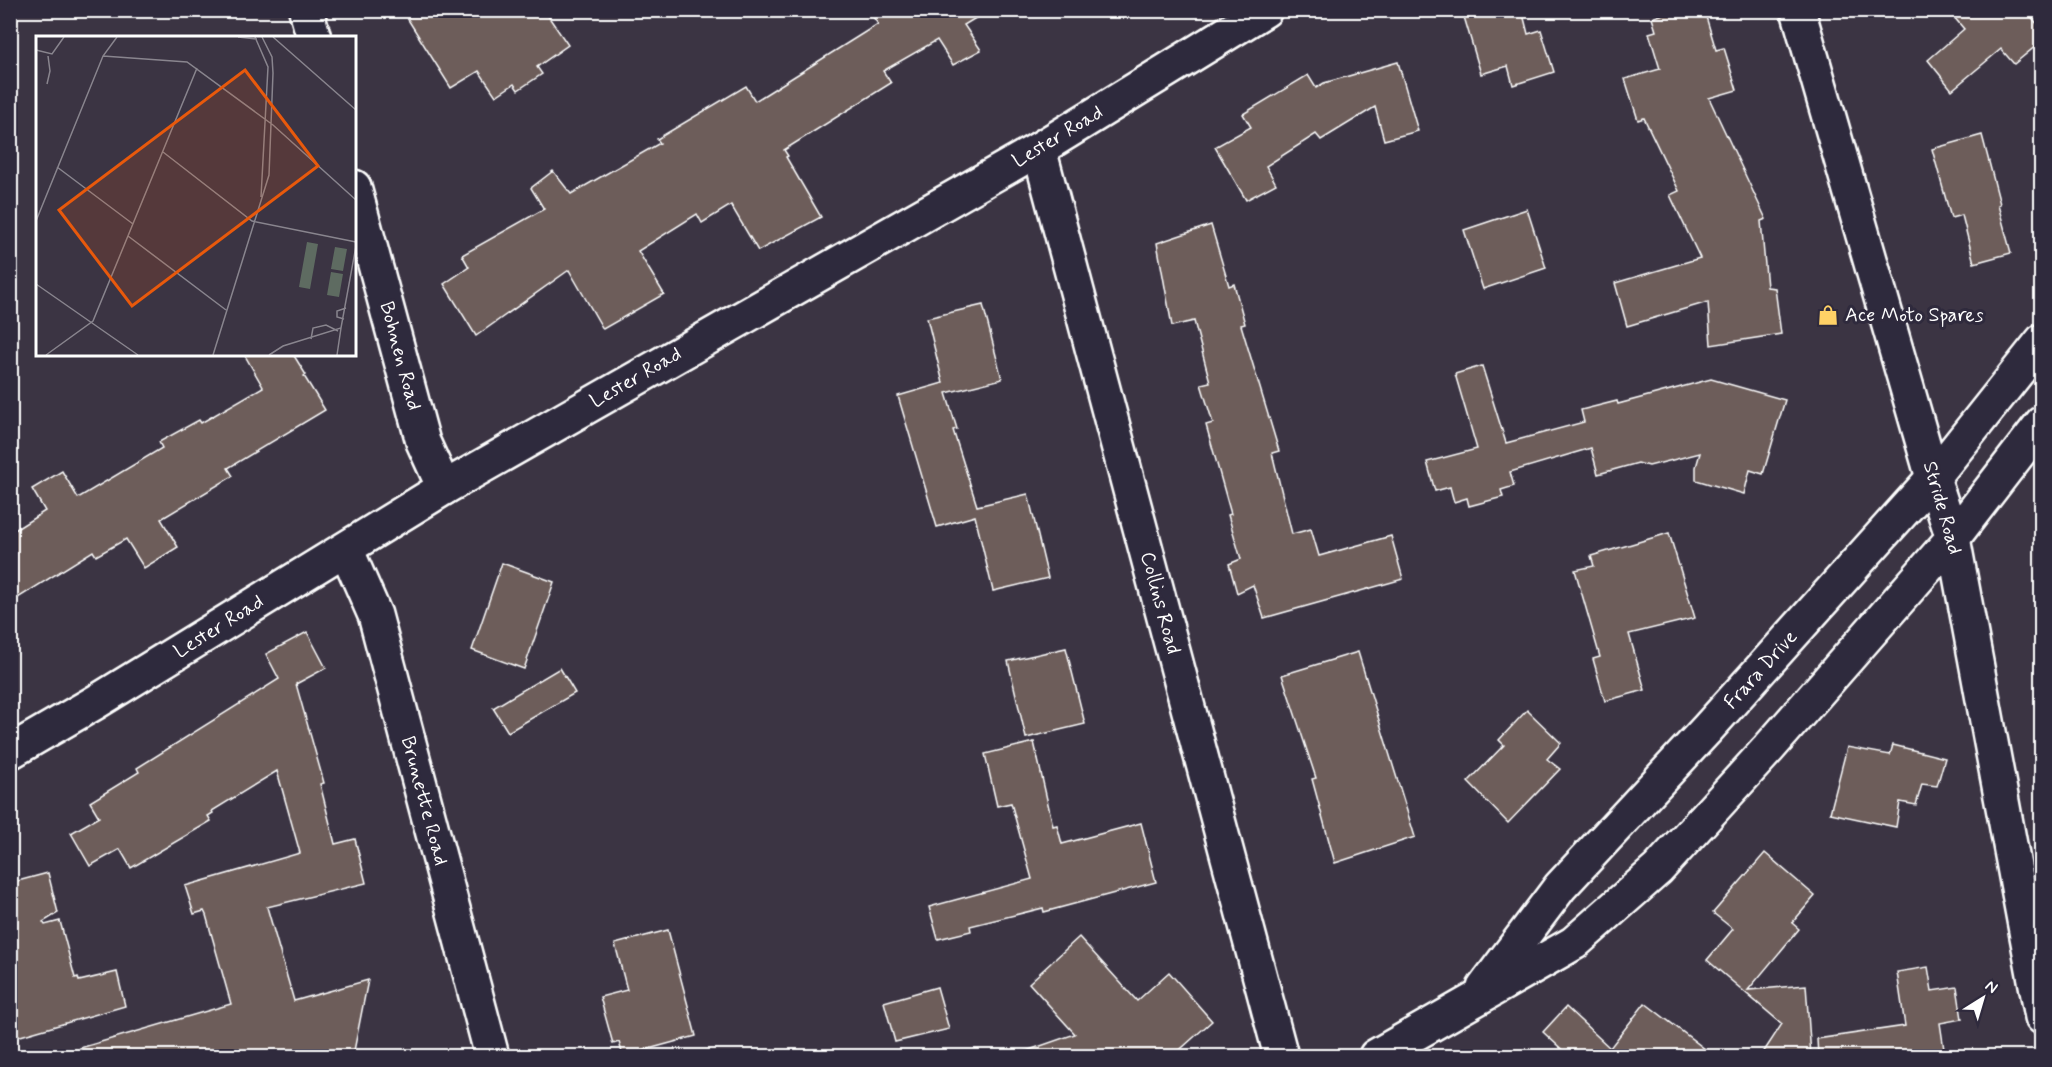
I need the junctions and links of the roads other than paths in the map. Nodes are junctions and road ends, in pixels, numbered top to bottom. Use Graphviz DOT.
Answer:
graph roads {
  1 [pos="306,10"];
  2 [pos="1265,10"];
  3 [pos="1798,10"];
  4 [pos="313,36"];
  5 [pos="1039,149"];
  6 [pos="356,194"];
  7 [pos="2042,341"];
  8 [pos="2042,423"];
  9 [pos="1933,478"];
  10 [pos="444,488"];
  11 [pos="1953,538"];
  12 [pos="346,549"];
  13 [pos="10,752"];
  14 [pos="1478,997"];
  15 [pos="2042,1017"];
  16 [pos="492,1056"];
  17 [pos="1281,1056"];
  18 [pos="1376,1056"];
  1 -- 4 [label="street"];
  2 -- 5 [label="street, Lester Road"];
  3 -- 9 [label="street, Stride Road"];
  5 -- 10 [label="street, Lester Road"];
  5 -- 17 [label="street, Collins Road"];
  6 -- 10 [label="street, Bohnen Road"];
  7 -- 9 [label="street, Frara Drive"];
  8 -- 11 [label="street, Frara Drive"];
  9 -- 11 [label="street, Stride Road"];
  9 -- 14 [label="street, Frara Drive"];
  10 -- 12 [label="street, Lester Road"];
  11 -- 14 [label="street, Frara Drive"];
  11 -- 15 [label="street, Stride Road"];
  12 -- 13 [label="street, Lester Road"];
  12 -- 16 [label="street, Brunette Road"];
  14 -- 18 [label="street, Frara Drive"];
}
